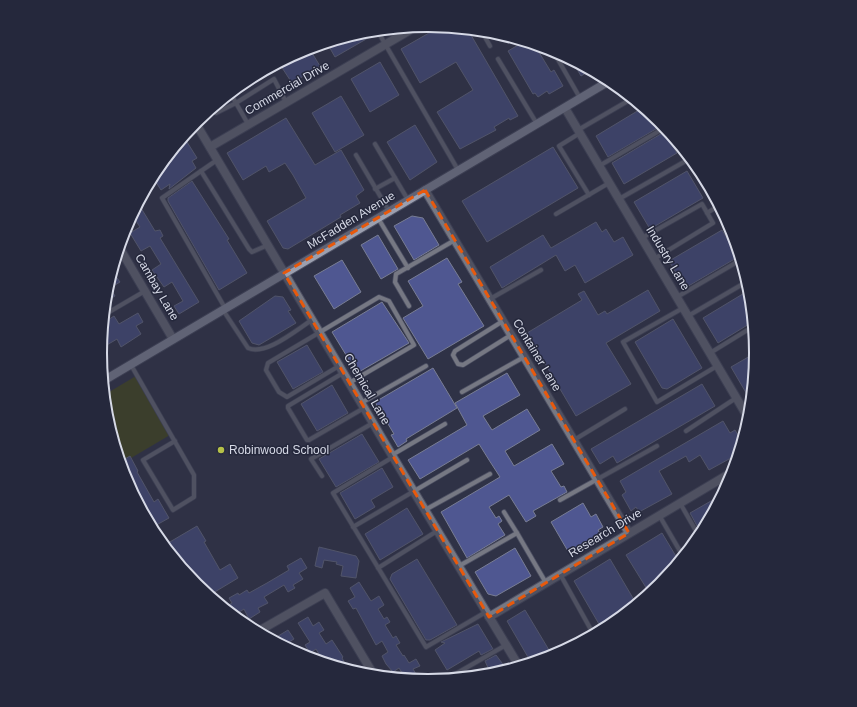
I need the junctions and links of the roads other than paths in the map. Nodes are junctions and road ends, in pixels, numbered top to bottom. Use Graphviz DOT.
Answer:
graph roads {
  1 [pos="405,33"];
  2 [pos="380,36"];
  3 [pos="485,37"];
  4 [pos="385,45"];
  5 [pos="490,46"];
  6 [pos="498,59"];
  7 [pos="557,59"];
  8 [pos="604,84"];
  9 [pos="233,98"];
  10 [pos="580,99"];
  11 [pos="628,101"];
  12 [pos="286,102"];
  13 [pos="236,103"];
  14 [pos="565,108"];
  15 [pos="216,113"];
  16 [pos="248,124"];
  17 [pos="537,124"];
  18 [pos="198,130"];
  19 [pos="579,131"];
  20 [pos="660,131"];
  21 [pos="375,144"];
  22 [pos="210,146"];
  23 [pos="356,155"];
  24 [pos="218,160"];
  25 [pos="686,161"];
  26 [pos="599,166"];
  27 [pos="202,171"];
  28 [pos="458,171"];
  29 [pos="395,178"];
  30 [pos="609,183"];
  31 [pos="376,189"];
  32 [pos="425,190"];
  33 [pos="589,195"];
  34 [pos="408,200"];
  35 [pos="619,200"];
  36 [pos="715,208"];
  37 [pos="389,212"];
  38 [pos="708,213"];
  39 [pos="556,214"];
  40 [pos="378,218"];
  41 [pos="642,238"];
  42 [pos="455,240"];
  43 [pos="268,246"];
  44 [pos="123,254"];
  45 [pos="654,259"];
  46 [pos="737,262"];
  47 [pos="408,268"];
  48 [pos="541,270"];
  49 [pos="284,273"];
  50 [pos="742,284"];
  51 [pos="145,291"];
  52 [pos="676,297"];
  53 [pos="490,299"];
  54 [pos="409,306"];
  55 [pos="683,308"];
  56 [pos="224,309"];
  57 [pos="110,312"];
  58 [pos="688,317"];
  59 [pos="312,320"];
  60 [pos="503,321"];
  61 [pos="749,329"];
  62 [pos="319,332"];
  63 [pos="511,335"];
  64 [pos="173,339"];
  65 [pos="710,353"];
  66 [pos="524,356"];
  67 [pos="130,364"];
  68 [pos="426,366"];
  69 [pos="717,366"];
  70 [pos="341,370"];
  71 [pos="108,378"];
  72 [pos="349,383"];
  73 [pos="462,392"];
  74 [pos="736,398"];
  75 [pos="362,405"];
  76 [pos="625,409"];
  77 [pos="745,412"];
  78 [pos="373,423"];
  79 [pos="445,424"];
  80 [pos="686,431"];
  81 [pos="574,440"];
  82 [pos="175,441"];
  83 [pos="657,446"];
  84 [pos="392,456"];
  85 [pos="467,460"];
  86 [pos="490,474"];
  87 [pos="727,475"];
  88 [pos="322,476"];
  89 [pos="597,478"];
  90 [pos="722,478"];
  91 [pos="724,481"];
  92 [pos="414,491"];
  93 [pos="560,500"];
  94 [pos="680,503"];
  95 [pos="425,510"];
  96 [pos="504,512"];
  97 [pos="659,516"];
  98 [pos="353,527"];
  99 [pos="438,531"];
  100 [pos="696,532"];
  101 [pos="517,533"];
  102 [pos="629,533"];
  103 [pos="681,553"];
  104 [pos="459,567"];
  105 [pos="378,568"];
  106 [pos="560,574"];
  107 [pos="546,583"];
  108 [pos="487,615"];
  109 [pos="590,628"];
  110 [pos="263,629"];
  111 [pos="506,645"];
  112 [pos="517,663"];
  113 [pos="371,670"];
  114 [pos="457,673"];
  1 -- 4 [label="street, Commercial Drive"];
  2 -- 4 [label="lane"];
  3 -- 5 [label="lane"];
  4 -- 12 [label="street, Commercial Drive"];
  4 -- 28 [label="lane"];
  6 -- 17 [label="lane"];
  7 -- 10 [label="lane"];
  8 -- 10 [label="street, McFadden Avenue"];
  9 -- 13 [label="lane"];
  10 -- 14 [label="street, McFadden Avenue"];
  11 -- 19 [label="lane"];
  12 -- 13 [label="lane"];
  12 -- 16 [label="street, Commercial Drive"];
  13 -- 15 [label="lane"];
  13 -- 16 [label="lane"];
  14 -- 17 [label="street, McFadden Avenue"];
  14 -- 19 [label="street, Industry Lane"];
  16 -- 22 [label="street, Commercial Drive"];
  17 -- 28 [label="street, McFadden Avenue"];
  18 -- 22 [label="street, Chemical Lane"];
  19 -- 26 [label="street, Industry Lane"];
  19 -- 33 [label="lane"];
  20 -- 26 [label="lane"];
  21 -- 29 [label="lane"];
  22 -- 24 [label="street, Chemical Lane"];
  23 -- 31 [label="lane"];
  24 -- 27 [label="lane"];
  24 -- 43 [label="street, Chemical Lane"];
  25 -- 35 [label="lane"];
  26 -- 30 [label="street, Industry Lane"];
  27 -- 43 [label="lane"];
  27 -- 56 [label="lane"];
  28 -- 32 [label="street, McFadden Avenue"];
  29 -- 31 [label="lane"];
  29 -- 34 [label="lane"];
  30 -- 33 [label="lane"];
  30 -- 35 [label="street, Industry Lane"];
  31 -- 37 [label="lane"];
  32 -- 34 [label="street, McFadden Avenue"];
  32 -- 42 [label="street, Container Lane"];
  33 -- 39 [label="lane"];
  34 -- 37 [label="street, McFadden Avenue"];
  35 -- 41 [label="street, Industry Lane"];
  36 -- 38 [label="lane"];
  37 -- 40 [label="street, McFadden Avenue"];
  38 -- 41 [label="lane"];
  38 -- 45 [label="lane"];
  40 -- 47 [label="lane"];
  40 -- 49 [label="street, McFadden Avenue"];
  41 -- 45 [label="street, Industry Lane"];
  42 -- 47 [label="lane"];
  42 -- 53 [label="street, Container Lane"];
  43 -- 49 [label="street, Chemical Lane"];
  44 -- 51 [label="street, Cambay Lane"];
  45 -- 52 [label="street, Industry Lane"];
  46 -- 52 [label="lane"];
  47 -- 54 [label="lane"];
  48 -- 53 [label="lane"];
  49 -- 56 [label="street, McFadden Avenue"];
  49 -- 59 [label="street, Chemical Lane"];
  50 -- 58 [label="lane"];
  51 -- 57 [label="lane"];
  51 -- 64 [label="street, Cambay Lane"];
  52 -- 55 [label="street, Industry Lane"];
  53 -- 60 [label="street, Container Lane"];
  55 -- 58 [label="street, Industry Lane"];
  55 -- 69 [label="lane"];
  56 -- 59 [label="lane"];
  56 -- 64 [label="street, McFadden Avenue"];
  58 -- 65 [label="street, Industry Lane"];
  59 -- 62 [label="street, Chemical Lane"];
  60 -- 63 [label="street, Container Lane"];
  60 -- 63 [label="lane"];
  61 -- 65 [label="lane"];
  62 -- 70 [label="street, Chemical Lane"];
  62 -- 70 [label="lane"];
  62 -- 72 [label="lane"];
  63 -- 66 [label="street, Container Lane"];
  64 -- 67 [label="street, McFadden Avenue"];
  65 -- 69 [label="street, Industry Lane"];
  66 -- 73 [label="lane"];
  66 -- 81 [label="street, Container Lane"];
  67 -- 71 [label="street, McFadden Avenue"];
  67 -- 82 [label="lane"];
  68 -- 75 [label="lane"];
  69 -- 74 [label="street, Industry Lane"];
  70 -- 72 [label="street, Chemical Lane"];
  70 -- 75 [label="lane"];
  72 -- 75 [label="street, Chemical Lane"];
  74 -- 77 [label="street, Industry Lane"];
  74 -- 80 [label="lane"];
  75 -- 78 [label="street, Chemical Lane"];
  76 -- 81 [label="lane"];
  78 -- 84 [label="street, Chemical Lane"];
  78 -- 88 [label="lane"];
  79 -- 84 [label="lane"];
  81 -- 89 [label="street, Container Lane"];
  82 -- 82 [label="lane"];
  83 -- 89 [label="lane"];
  84 -- 92 [label="street, Chemical Lane"];
  84 -- 98 [label="lane"];
  85 -- 92 [label="lane"];
  86 -- 95 [label="lane"];
  87 -- 90 [label="street, Research Drive"];
  89 -- 93 [label="lane"];
  89 -- 102 [label="street, Container Lane"];
  90 -- 91 [label="lane"];
  90 -- 94 [label="street, Research Drive"];
  92 -- 95 [label="street, Chemical Lane"];
  92 -- 98 [label="lane"];
  94 -- 97 [label="street, Research Drive"];
  94 -- 100 [label="lane"];
  95 -- 99 [label="street, Chemical Lane"];
  96 -- 101 [label="lane"];
  97 -- 102 [label="street, Research Drive"];
  97 -- 103 [label="lane"];
  98 -- 105 [label="lane"];
  99 -- 104 [label="street, Chemical Lane"];
  99 -- 105 [label="lane"];
  101 -- 104 [label="lane"];
  101 -- 107 [label="lane"];
  102 -- 106 [label="street, Research Drive"];
  104 -- 108 [label="street, Chemical Lane"];
  105 -- 108 [label="lane"];
  106 -- 107 [label="street, Research Drive"];
  106 -- 109 [label="lane"];
  107 -- 108 [label="street, Research Drive"];
  108 -- 111 [label="street, Chemical Lane"];
  110 -- 113 [label="street"];
  111 -- 112 [label="street, Chemical Lane"];
  111 -- 114 [label="lane"];
}
